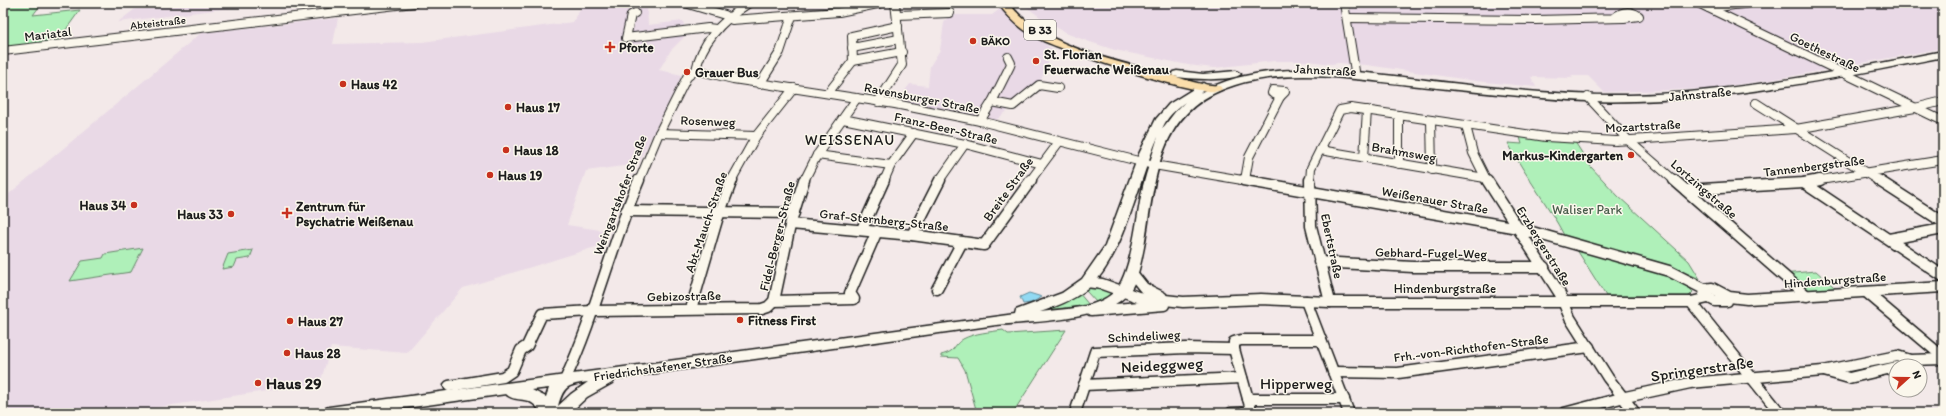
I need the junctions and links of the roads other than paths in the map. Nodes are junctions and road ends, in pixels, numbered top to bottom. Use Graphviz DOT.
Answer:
graph roads {
  1 [pos="414,3"];
  2 [pos="685,3"];
  3 [pos="749,3"];
  4 [pos="882,3"];
  5 [pos="895,3"];
  6 [pos="1344,3"];
  7 [pos="1698,3"];
  8 [pos="1751,3"];
  9 [pos="1005,5"];
  10 [pos="1709,8"];
  11 [pos="634,13"];
  12 [pos="950,13"];
  13 [pos="897,15"];
  14 [pos="792,16"];
  15 [pos="728,17"];
  16 [pos="1348,18"];
  17 [pos="1614,18"];
  18 [pos="898,26"];
  19 [pos="716,29"];
  20 [pos="899,39"];
  21 [pos="95,41"];
  22 [pos="852,48"];
  23 [pos="3,52"];
  24 [pos="902,52"];
  25 [pos="1943,54"];
  26 [pos="1008,57"];
  27 [pos="853,62"];
  28 [pos="696,70"];
  29 [pos="1177,74"];
  30 [pos="1236,74"];
  31 [pos="1356,74"];
  32 [pos="1842,74"];
  33 [pos="1159,76"];
  34 [pos="760,84"];
  35 [pos="794,88"];
  36 [pos="1058,88"];
  37 [pos="1205,89"];
  38 [pos="828,93"];
  39 [pos="1185,96"];
  40 [pos="1280,97"];
  41 [pos="1588,97"];
  42 [pos="857,98"];
  43 [pos="1943,101"];
  44 [pos="878,102"];
  45 [pos="992,102"];
  46 [pos="1756,103"];
  47 [pos="1343,108"];
  48 [pos="1915,108"];
  49 [pos="1368,110"];
  50 [pos="1399,115"];
  51 [pos="843,119"];
  52 [pos="1431,120"];
  53 [pos="980,121"];
  54 [pos="1943,121"];
  55 [pos="1466,126"];
  56 [pos="1796,129"];
  57 [pos="659,133"];
  58 [pos="914,133"];
  59 [pos="756,136"];
  60 [pos="1630,141"];
  61 [pos="1059,142"];
  62 [pos="965,144"];
  63 [pos="1320,150"];
  64 [pos="817,155"];
  65 [pos="1364,158"];
  66 [pos="1943,160"];
  67 [pos="1042,164"];
  68 [pos="1148,164"];
  69 [pos="1398,164"];
  70 [pos="891,165"];
  71 [pos="1432,170"];
  72 [pos="1865,173"];
  73 [pos="1485,178"];
  74 [pos="1245,180"];
  75 [pos="1804,182"];
  76 [pos="1686,190"];
  77 [pos="1309,191"];
  78 [pos="626,211"];
  79 [pos="720,211"];
  80 [pos="794,212"];
  81 [pos="1943,222"];
  82 [pos="792,224"];
  83 [pos="1518,228"];
  84 [pos="1943,229"];
  85 [pos="862,230"];
  86 [pos="877,231"];
  87 [pos="912,235"];
  88 [pos="1889,239"];
  89 [pos="962,242"];
  90 [pos="975,244"];
  91 [pos="1319,262"];
  92 [pos="1544,267"];
  93 [pos="1132,273"];
  94 [pos="1943,276"];
  95 [pos="1087,282"];
  96 [pos="1943,287"];
  97 [pos="937,289"];
  98 [pos="1123,291"];
  99 [pos="1866,292"];
  100 [pos="1706,294"];
  101 [pos="1807,296"];
  102 [pos="774,301"];
  103 [pos="1306,301"];
  104 [pos="1183,302"];
  105 [pos="1330,302"];
  106 [pos="1562,302"];
  107 [pos="1691,302"];
  108 [pos="690,309"];
  109 [pos="592,311"];
  110 [pos="1070,312"];
  111 [pos="996,320"];
  112 [pos="1321,340"];
  113 [pos="1589,347"];
  114 [pos="1234,348"];
  115 [pos="1888,358"];
  116 [pos="1888,358"];
  117 [pos="1904,358"];
  118 [pos="1943,358"];
  119 [pos="1928,359"];
  120 [pos="1888,368"];
  121 [pos="1823,371"];
  122 [pos="1333,372"];
  123 [pos="617,374"];
  124 [pos="1242,378"];
  125 [pos="1751,378"];
  126 [pos="565,380"];
  127 [pos="1084,385"];
  128 [pos="449,386"];
  129 [pos="494,390"];
  130 [pos="1344,398"];
  131 [pos="1621,398"];
  132 [pos="1248,399"];
  133 [pos="329,413"];
  134 [pos="549,413"];
  135 [pos="561,413"];
  136 [pos="1075,413"];
  137 [pos="1231,413"];
  138 [pos="1252,413"];
  139 [pos="1349,413"];
  140 [pos="1564,413"];
  141 [pos="1635,413"];
  142 [pos="1780,413"];
  1 -- 21 [label="street, Abteistraße"];
  2 -- 15 [label="street"];
  3 -- 15 [label="street, Weingartshofer Straße"];
  4 -- 14 [label="street"];
  5 -- 13 [label="street"];
  6 -- 16 [label="street"];
  7 -- 10 [label="street, Goethestraße"];
  8 -- 10 [label="street"];
  9 -- 29 [label="main road, B 33"];
  9 -- 33 [label="main road, B 33"];
  10 -- 32 [label="street, Goethestraße"];
  11 -- 19 [label="street"];
  12 -- 13 [label="street"];
  13 -- 18 [label="street"];
  14 -- 15 [label="street"];
  14 -- 34 [label="street"];
  15 -- 19 [label="street, Weingartshofer Straße"];
  16 -- 17 [label="street"];
  16 -- 31 [label="street"];
  18 -- 20 [label="street"];
  18 -- 22 [label="street"];
  19 -- 28 [label="street, Weingartshofer Straße"];
  20 -- 22 [label="street"];
  20 -- 24 [label="street"];
  21 -- 23 [label="street, Mariatal"];
  22 -- 27 [label="street"];
  24 -- 27 [label="street"];
  24 -- 44 [label="street"];
  25 -- 32 [label="main road, Jahnstraße"];
  26 -- 45 [label="street"];
  27 -- 38 [label="street"];
  28 -- 34 [label="street, Ravensburger Straße"];
  28 -- 57 [label="street, Weingartshofer Straße"];
  29 -- 30 [label="main road, B 33"];
  29 -- 37 [label="main road, B 33"];
  30 -- 31 [label="main road, Jahnstraße"];
  30 -- 37 [label="main road, Jahnstraße"];
  31 -- 37 [label="main road, Jahnstraße"];
  31 -- 41 [label="main road, Jahnstraße"];
  32 -- 41 [label="main road, Jahnstraße"];
  32 -- 48 [label="street, Goethestraße"];
  33 -- 37 [label="main road, B 33"];
  33 -- 39 [label="main road, B 33"];
  34 -- 35 [label="street, Ravensburger Straße"];
  35 -- 38 [label="street, Ravensburger Straße"];
  35 -- 59 [label="street, Abt-Mauch-Straße"];
  36 -- 45 [label="street"];
  37 -- 39 [label="main road, Jahnstraße"];
  37 -- 68 [label="main road, Jahnstraße"];
  38 -- 42 [label="street, Ravensburger Straße"];
  39 -- 68 [label="main road, Jahnstraße"];
  40 -- 74 [label="street"];
  41 -- 60 [label="street, Lortzingstraße"];
  42 -- 44 [label="street, Ravensburger Straße"];
  42 -- 51 [label="street, Fidel-Berger-Straße"];
  43 -- 48 [label="street, Mozartstraße"];
  44 -- 53 [label="street, Ravensburger Straße"];
  45 -- 53 [label="street"];
  46 -- 56 [label="street"];
  47 -- 49 [label="street, Mozartstraße"];
  47 -- 63 [label="street, Ebertstraße"];
  48 -- 54 [label="street, Goethestraße"];
  48 -- 56 [label="street, Mozartstraße"];
  49 -- 50 [label="street, Mozartstraße"];
  49 -- 65 [label="street"];
  50 -- 52 [label="street, Mozartstraße"];
  50 -- 69 [label="street"];
  51 -- 58 [label="street, Franz-Beer-Straße"];
  51 -- 64 [label="street, Fidel-Berger-Straße"];
  52 -- 55 [label="street, Mozartstraße"];
  52 -- 71 [label="street"];
  53 -- 61 [label="street, Ravensburger Straße"];
  55 -- 60 [label="street, Mozartstraße"];
  55 -- 73 [label="street, Erzbergerstraße"];
  56 -- 60 [label="street, Mozartstraße"];
  56 -- 72 [label="street"];
  57 -- 59 [label="street, Rosenweg"];
  57 -- 78 [label="street, Weingartshofer Straße"];
  58 -- 62 [label="street, Franz-Beer-Straße"];
  58 -- 70 [label="street"];
  59 -- 79 [label="street, Abt-Mauch-Straße"];
  60 -- 76 [label="street, Lortzingstraße"];
  61 -- 67 [label="street, Breite Straße"];
  61 -- 68 [label="street, Ravensburger Straße"];
  62 -- 67 [label="street, Franz-Beer-Straße"];
  62 -- 87 [label="street"];
  63 -- 65 [label="street, Brahmsweg"];
  63 -- 77 [label="street, Ebertstraße"];
  64 -- 70 [label="street"];
  64 -- 80 [label="street, Fidel-Berger-Straße"];
  65 -- 69 [label="street, Brahmsweg"];
  66 -- 72 [label="street, Tannenbergstraße"];
  67 -- 90 [label="street, Breite Straße"];
  68 -- 74 [label="street, Weißenauer Straße"];
  68 -- 93 [label="main road, Jahnstraße"];
  68 -- 95 [label="main road, Jahnstraße"];
  69 -- 71 [label="street, Brahmsweg"];
  70 -- 85 [label="street"];
  71 -- 73 [label="street, Brahmsweg"];
  72 -- 75 [label="street, Tannenbergstraße"];
  72 -- 81 [label="street"];
  73 -- 83 [label="street, Erzbergerstraße"];
  74 -- 77 [label="street, Weißenauer Straße"];
  75 -- 76 [label="street, Tannenbergstraße"];
  75 -- 88 [label="street"];
  76 -- 101 [label="street, Lortzingstraße"];
  77 -- 83 [label="street, Weißenauer Straße"];
  77 -- 91 [label="street, Ebertstraße"];
  78 -- 79 [label="street"];
  78 -- 109 [label="street, Weingartshofer Straße"];
  79 -- 80 [label="street"];
  79 -- 108 [label="street, Abt-Mauch-Straße"];
  80 -- 82 [label="street, Fidel-Berger-Straße"];
  82 -- 85 [label="street, Graf-Sternberg-Straße"];
  82 -- 102 [label="street, Fidel-Berger-Straße"];
  83 -- 92 [label="street, Erzbergerstraße"];
  83 -- 100 [label="street, Weißenauer Straße"];
  84 -- 88 [label="street"];
  85 -- 86 [label="street, Graf-Sternberg-Straße"];
  86 -- 87 [label="street, Graf-Sternberg-Straße"];
  86 -- 102 [label="street"];
  87 -- 89 [label="street, Graf-Sternberg-Straße"];
  88 -- 94 [label="street"];
  89 -- 90 [label="street, Graf-Sternberg-Straße"];
  89 -- 97 [label="street"];
  91 -- 92 [label="street, Gebhard-Fugel-Weg"];
  91 -- 105 [label="street, Ebertstraße"];
  92 -- 106 [label="street, Erzbergerstraße"];
  93 -- 98 [label="main road, Jahnstraße"];
  93 -- 104 [label="street, Hindenburgstraße"];
  95 -- 98 [label="street, Hindenburgstraße"];
  95 -- 111 [label="main road, Friedrichshafener Straße"];
  96 -- 99 [label="street, Hindenburgstraße"];
  98 -- 104 [label="street, Hindenburgstraße"];
  98 -- 110 [label="main road, Jahnstraße"];
  99 -- 101 [label="street, Hindenburgstraße"];
  99 -- 118 [label="street"];
  100 -- 101 [label="street, Hindenburgstraße"];
  100 -- 107 [label="street, Hindenburgstraße"];
  102 -- 108 [label="street, Gebizostraße"];
  103 -- 104 [label="street, Hindenburgstraße"];
  103 -- 105 [label="street, Hindenburgstraße"];
  103 -- 112 [label="street"];
  104 -- 110 [label="street, Hindenburgstraße"];
  105 -- 106 [label="street, Hindenburgstraße"];
  106 -- 107 [label="street, Hindenburgstraße"];
  106 -- 113 [label="street, Erzbergerstraße"];
  107 -- 125 [label="street"];
  108 -- 109 [label="street, Gebizostraße"];
  109 -- 126 [label="street, Weingartshofer Straße"];
  109 -- 128 [label="street, Gebizostraße"];
  110 -- 111 [label="main road, Friedrichshafener Straße"];
  111 -- 123 [label="main road, Friedrichshafener Straße"];
  112 -- 114 [label="street"];
  112 -- 122 [label="street"];
  113 -- 122 [label="street, Frh.-von-Richthofen-Straße"];
  113 -- 131 [label="street, Erzbergerstraße"];
  114 -- 124 [label="street"];
  114 -- 127 [label="street, Schindeliweg"];
  115 -- 117 [label="street, Springerstraße"];
  116 -- 121 [label="street, Springerstraße"];
  118 -- 119 [label="street, Springerstraße"];
  120 -- 121 [label="street, Springerstraße"];
  121 -- 125 [label="street, Springerstraße"];
  122 -- 130 [label="street"];
  123 -- 126 [label="main road, Friedrichshafener Straße"];
  123 -- 135 [label="main road"];
  124 -- 127 [label="street, Neideggweg"];
  124 -- 132 [label="street"];
  125 -- 131 [label="street, Springerstraße"];
  125 -- 142 [label="street"];
  126 -- 129 [label="main road, Friedrichshafener Straße"];
  126 -- 134 [label="main road"];
  126 -- 135 [label="main road"];
  127 -- 136 [label="street, Schindeliweg"];
  129 -- 133 [label="main road, Friedrichshafener Straße"];
  129 -- 134 [label="main road"];
  130 -- 132 [label="street, Hipperweg"];
  130 -- 139 [label="street"];
  131 -- 140 [label="street, Springerstraße"];
  131 -- 141 [label="street, Erzbergerstraße"];
  132 -- 138 [label="street"];
  137 -- 138 [label="street"];
}
